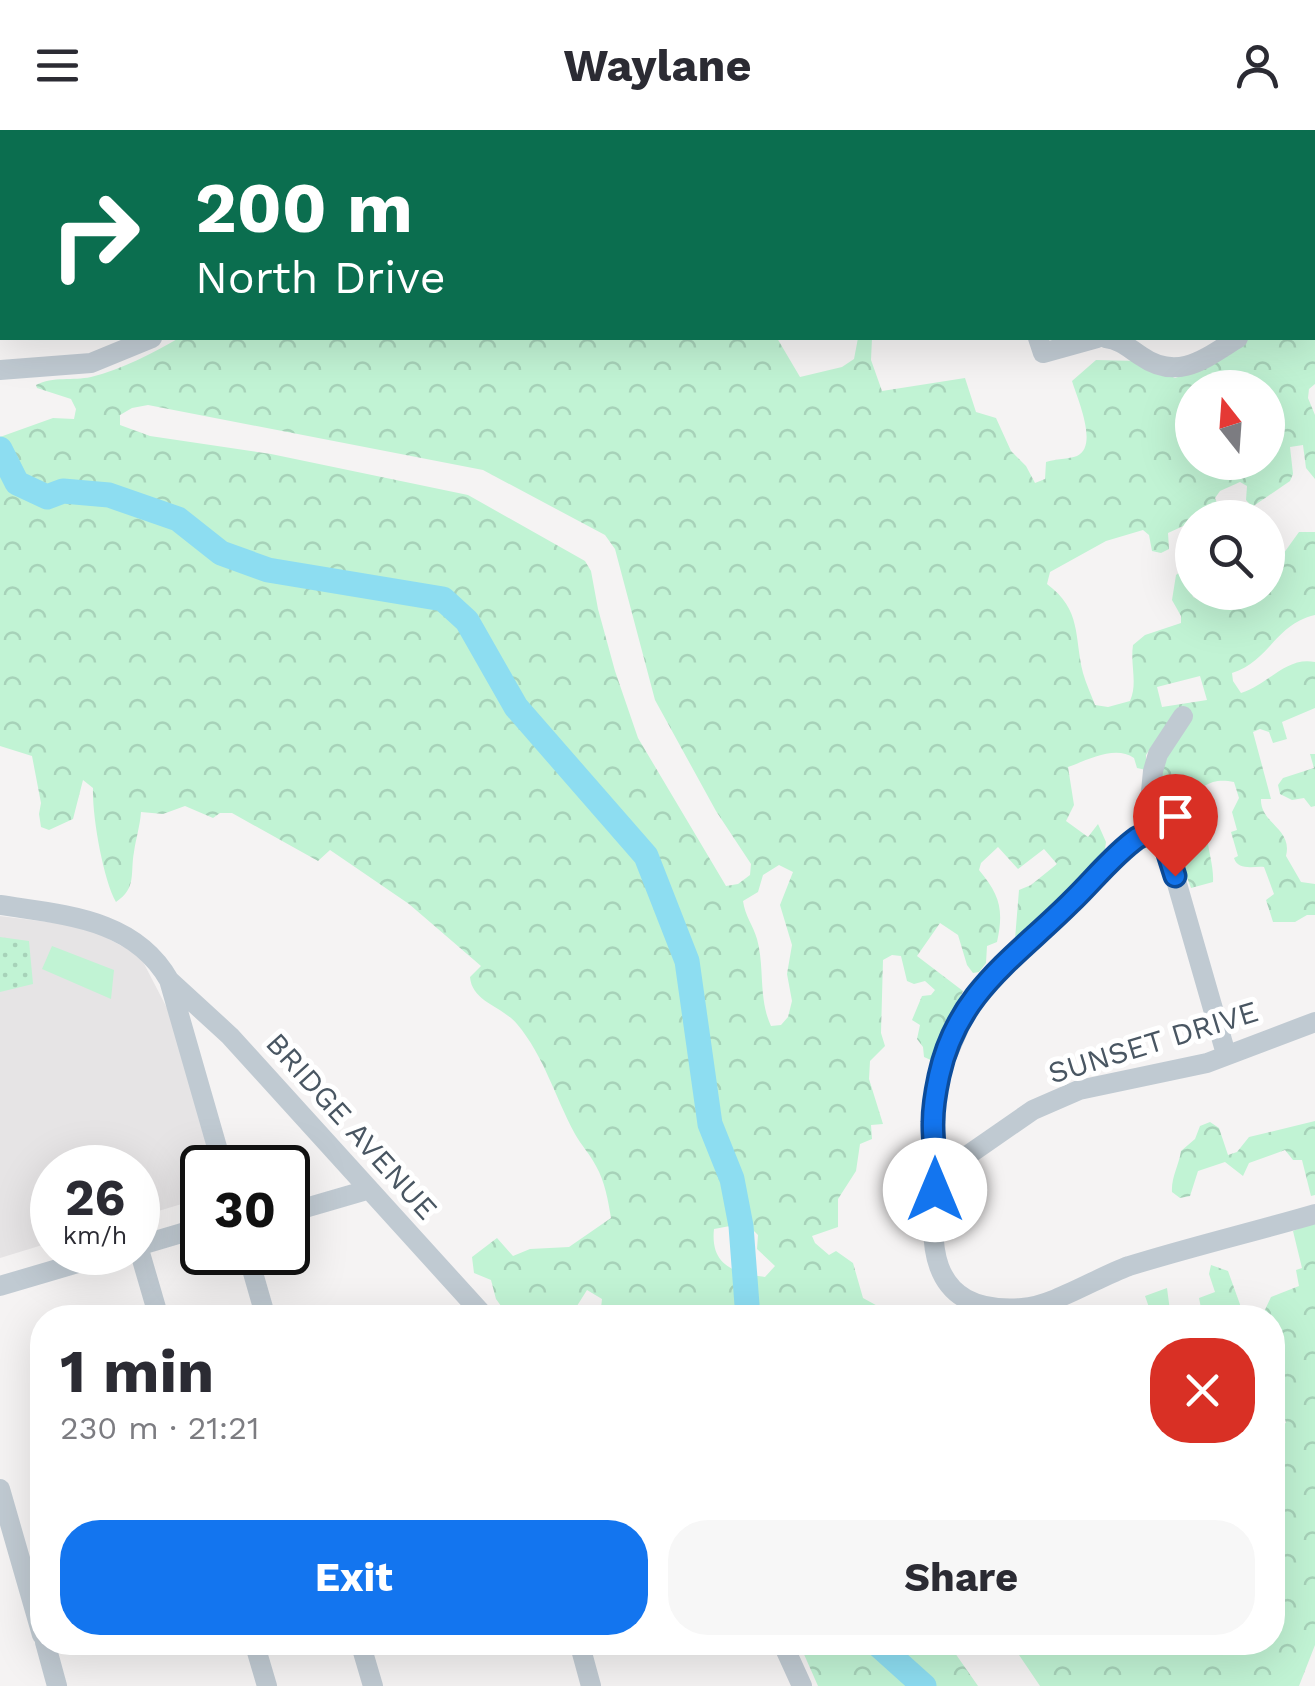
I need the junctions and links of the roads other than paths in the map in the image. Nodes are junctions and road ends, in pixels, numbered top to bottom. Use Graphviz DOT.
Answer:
graph roads {
  1 [pos="147,340"];
  2 [pos="1039,340"];
  3 [pos="1090,340"];
  4 [pos="1118,340"];
  5 [pos="1235,340"];
  6 [pos="0,370"];
  7 [pos="1184,716"];
  8 [pos="1147,833"];
  9 [pos="0,905"];
  10 [pos="169,980"];
  11 [pos="1315,1022"];
  12 [pos="1226,1054"];
  13 [pos="216,1145"];
  14 [pos="938,1168"];
  15 [pos="367,1190"];
  16 [pos="310,1207"];
  17 [pos="1315,1214"];
  18 [pos="37,1275"];
  19 [pos="147,1275"];
  20 [pos="254,1275"];
  21 [pos="0,1286"];
  22 [pos="156,1305"];
  23 [pos="262,1305"];
  24 [pos="474,1305"];
  25 [pos="991,1305"];
  26 [pos="1046,1305"];
  27 [pos="0,1489"];
  28 [pos="30,1591"];
  29 [pos="48,1655"];
  30 [pos="258,1655"];
  31 [pos="364,1655"];
  32 [pos="583,1655"];
  33 [pos="788,1655"];
  34 [pos="57,1686"];
  35 [pos="267,1686"];
  36 [pos="373,1686"];
  37 [pos="591,1686"];
  38 [pos="802,1686"];
  1 -- 6 [label="street"];
  2 -- 3 [label="street"];
  4 -- 5 [label="street"];
  7 -- 8 [label="street"];
  8 -- 12 [label="street"];
  8 -- 14 [label="street"];
  9 -- 10 [label="street, BRIDGE AVENUE"];
  10 -- 13 [label="street"];
  10 -- 15 [label="street, BRIDGE AVENUE"];
  11 -- 12 [label="street, SUNSET DRIVE"];
  12 -- 14 [label="street, SUNSET DRIVE"];
  14 -- 25 [label="street"];
  15 -- 16 [label="street"];
  15 -- 24 [label="street, BRIDGE AVENUE"];
  17 -- 26 [label="street"];
  18 -- 21 [label="street"];
  19 -- 22 [label="street"];
  20 -- 23 [label="street"];
  27 -- 28 [label="street"];
  29 -- 34 [label="street"];
  30 -- 35 [label="street"];
  31 -- 36 [label="street"];
  32 -- 37 [label="street"];
  33 -- 38 [label="street"];
}
